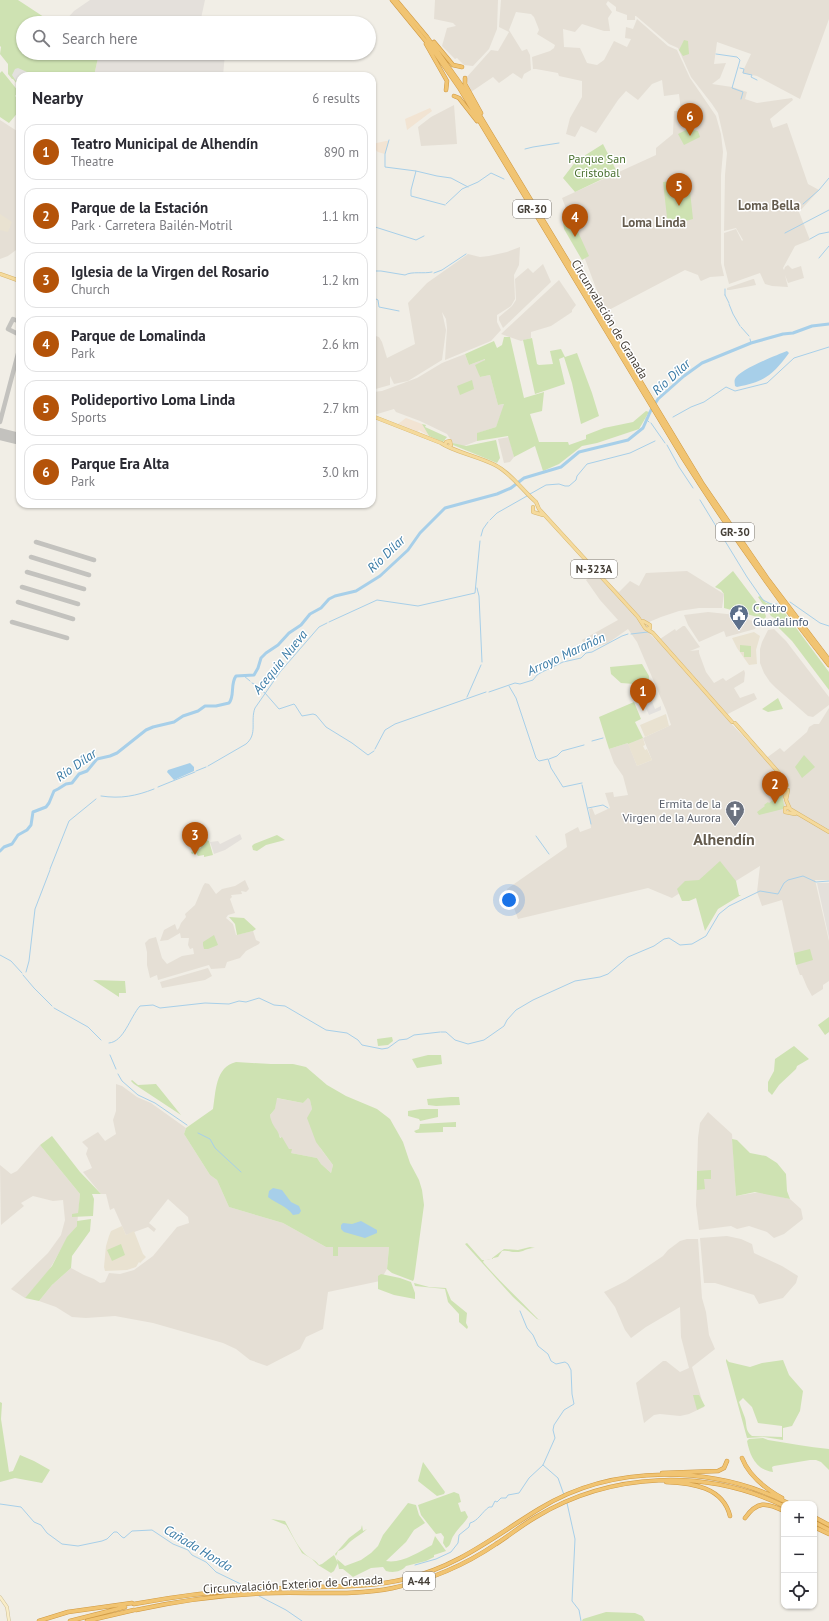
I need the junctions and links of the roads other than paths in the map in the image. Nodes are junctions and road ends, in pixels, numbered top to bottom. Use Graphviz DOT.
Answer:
graph roads {
  1 [pos="392,0"];
  2 [pos="396,0"];
  3 [pos="418,25"];
  4 [pos="421,35"];
  5 [pos="462,67"];
  6 [pos="464,78"];
  7 [pos="456,80"];
  8 [pos="446,90"];
  9 [pos="454,96"];
  10 [pos="488,132"];
  11 [pos="0,274"];
  12 [pos="16,280"];
  13 [pos="656,410"];
  14 [pos="376,418"];
  15 [pos="445,444"];
  16 [pos="450,446"];
  17 [pos="529,497"];
  18 [pos="533,507"];
  19 [pos="538,508"];
  20 [pos="536,513"];
  21 [pos="547,517"];
  22 [pos="829,660"];
  23 [pos="829,665"];
  24 [pos="829,832"];
  25 [pos="742,1458"];
  26 [pos="727,1460"];
  27 [pos="626,1478"];
  28 [pos="624,1484"];
  29 [pos="783,1501"];
  30 [pos="788,1501"];
  31 [pos="781,1505"];
  32 [pos="781,1510"];
  33 [pos="730,1516"];
  34 [pos="745,1518"];
  35 [pos="817,1519"];
  36 [pos="817,1524"];
  37 [pos="829,1525"];
  38 [pos="817,1528"];
  39 [pos="829,1530"];
  40 [pos="829,1534"];
  41 [pos="0,1597"];
  42 [pos="133,1604"];
  43 [pos="133,1610"];
  44 [pos="10,1620"];
  45 [pos="40,1621"];
  46 [pos="70,1621"];
  47 [pos="87,1621"];
  48 [pos="96,1621"];
  1 -- 4 [label="highway, Circunvalación de Granada / GR-30"];
  2 -- 3 [label="highway, Circunvalación de Granada / GR-30"];
  3 -- 5 [label="highway"];
  3 -- 7 [label="highway, Circunvalación de Granada / GR-30"];
  4 -- 7 [label="highway, Circunvalación de Granada / GR-30"];
  4 -- 8 [label="highway"];
  6 -- 10 [label="highway"];
  7 -- 10 [label="highway, Circunvalación de Granada / GR-30"];
  9 -- 10 [label="highway"];
  10 -- 13 [label="highway, Circunvalación de Granada / GR-30"];
  11 -- 12 [label="main road"];
  13 -- 22 [label="highway, Circunvalación de Granada / GR-30"];
  13 -- 23 [label="highway, Circunvalación de Granada / GR-30"];
  14 -- 15 [label="main road, N-323A"];
  15 -- 16 [label="main road, N-323A"];
  15 -- 16 [label="main road, N-323A"];
  16 -- 17 [label="main road, N-323A"];
  17 -- 18 [label="main road, N-323A"];
  17 -- 19 [label="main road, N-323A"];
  18 -- 19 [label="main road"];
  18 -- 20 [label="main road, N-323A"];
  19 -- 20 [label="main road"];
  19 -- 21 [label="main road, N-323A"];
  20 -- 21 [label="main road, N-323A"];
  21 -- 24 [label="main road, N-323A"];
  25 -- 30 [label="highway"];
  26 -- 27 [label="highway"];
  27 -- 29 [label="highway, Circunvalación Exterior de Granada / A-44"];
  27 -- 42 [label="highway, Circunvalación Exterior de Granada / A-44"];
  28 -- 31 [label="highway, Circunvalación Exterior de Granada / A-44"];
  28 -- 33 [label="highway"];
  28 -- 43 [label="highway, Circunvalación Exterior de Granada / A-44"];
  32 -- 34 [label="highway"];
  35 -- 37 [label="highway"];
  36 -- 39 [label="highway"];
  38 -- 40 [label="highway"];
  41 -- 44 [label="main road"];
  42 -- 45 [label="highway"];
  42 -- 46 [label="highway, Circunvalación Exterior de Granada / A-44"];
  43 -- 47 [label="highway, Circunvalación Exterior de Granada / A-44"];
  43 -- 48 [label="highway"];
}
